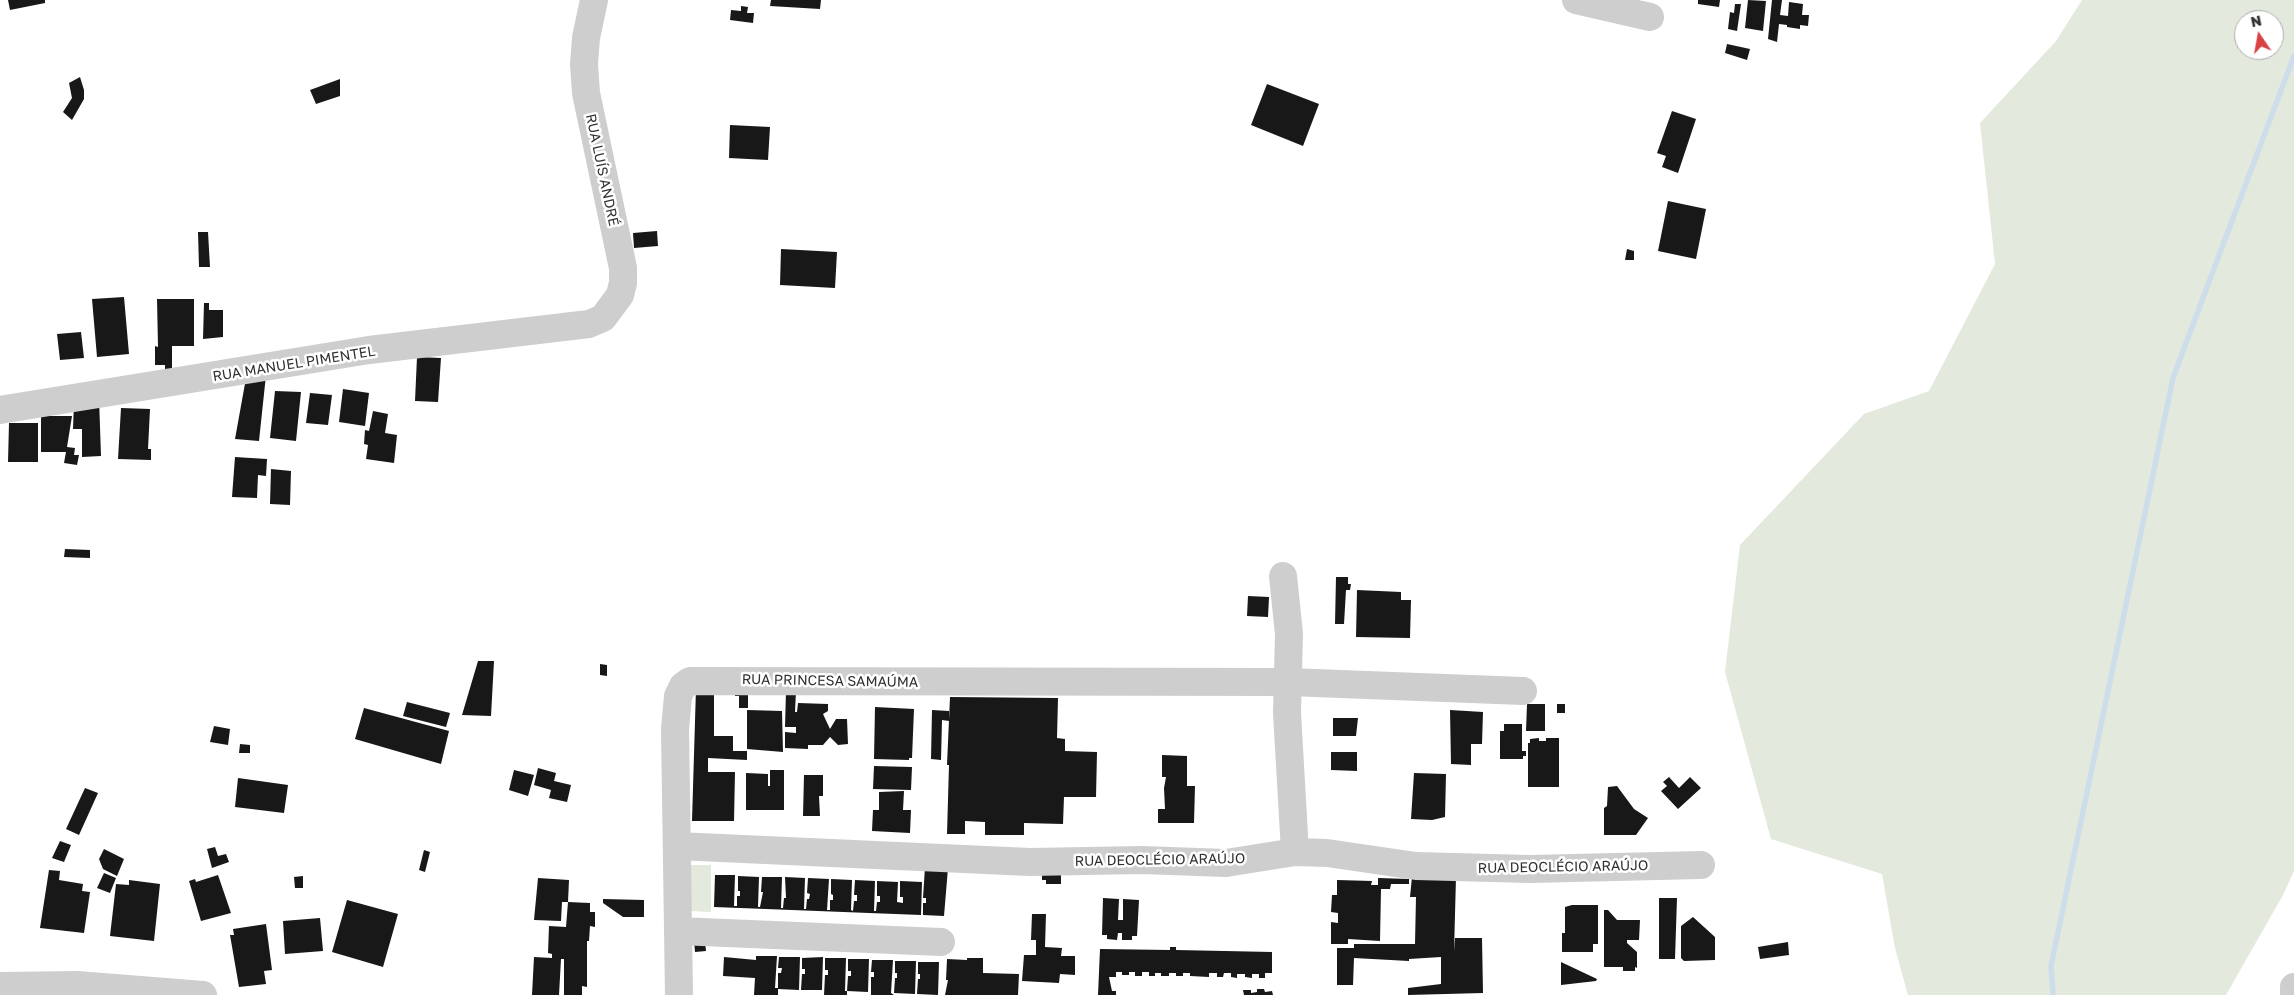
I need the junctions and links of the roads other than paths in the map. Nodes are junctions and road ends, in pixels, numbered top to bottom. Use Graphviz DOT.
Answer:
graph roads {
  1 [pos="594,0"];
  2 [pos="1576,0"];
  3 [pos="1650,17"];
  4 [pos="589,324"];
  5 [pos="0,410"];
  6 [pos="1283,576"];
  7 [pos="1289,682"];
  8 [pos="1523,691"];
  9 [pos="677,846"];
  10 [pos="1295,852"];
  11 [pos="1701,865"];
  12 [pos="678,931"];
  13 [pos="941,942"];
  14 [pos="0,986"];
  15 [pos="2294,987"];
  16 [pos="203,995"];
  17 [pos="679,995"];
  18 [pos="2294,995"];
  1 -- 4 [label="street, RUA LUÍS ANDRÉ"];
  2 -- 3 [label="street"];
  4 -- 5 [label="street, RUA MANUEL PIMENTEL"];
  6 -- 7 [label="street"];
  7 -- 8 [label="street, RUA PRINCESA SAMAÚMA"];
  7 -- 9 [label="street, RUA PRINCESA SAMAÚMA"];
  7 -- 10 [label="street"];
  9 -- 10 [label="street, RUA DEOCLÉCIO ARAÚJO"];
  9 -- 12 [label="street, RUA PRINCESA SAMAÚMA"];
  10 -- 11 [label="street, RUA DEOCLÉCIO ARAÚJO"];
  12 -- 13 [label="street"];
  12 -- 17 [label="street, RUA PRINCESA SAMAÚMA"];
  14 -- 16 [label="street"];
  15 -- 18 [label="street"];
}
